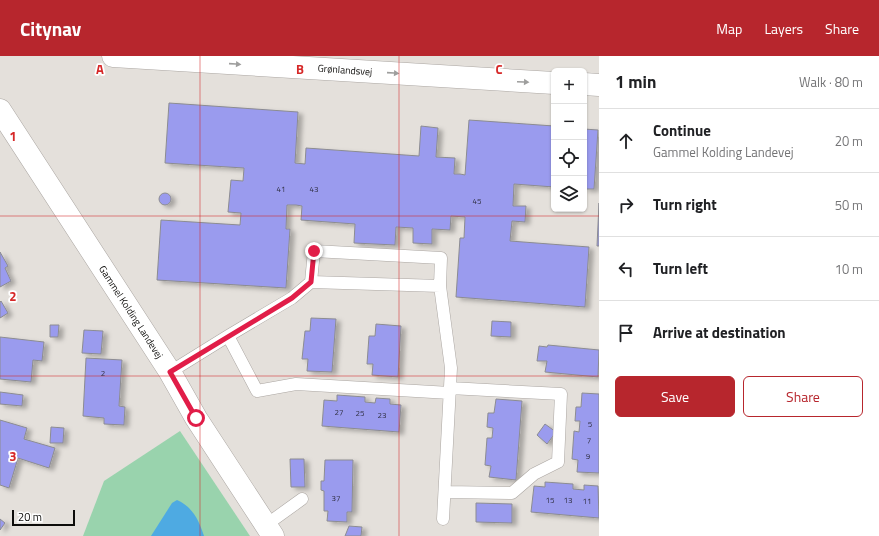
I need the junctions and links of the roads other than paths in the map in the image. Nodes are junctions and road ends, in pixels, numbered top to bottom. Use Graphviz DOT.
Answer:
graph roads {
  1 [pos="112,56"];
  2 [pos="551,83"];
  3 [pos="587,84"];
  4 [pos="599,85"];
  5 [pos="0,110"];
  6 [pos="311,282"];
  7 [pos="440,286"];
  8 [pos="228,336"];
  9 [pos="170,372"];
  10 [pos="450,391"];
  11 [pos="445,492"];
  12 [pos="302,499"];
  13 [pos="443,519"];
  14 [pos="270,531"];
  1 -- 2 [label="street, Grønlandsvej, one-way"];
  3 -- 4 [label="street"];
  5 -- 9 [label="street, Gammel Kolding Landevej"];
  6 -- 7 [label="lane"];
  6 -- 7 [label="lane"];
  6 -- 8 [label="lane"];
  7 -- 10 [label="lane"];
  8 -- 9 [label="lane"];
  8 -- 10 [label="lane"];
  9 -- 14 [label="street, Gammel Kolding Landevej"];
  10 -- 11 [label="lane"];
  10 -- 11 [label="lane"];
  11 -- 13 [label="lane"];
  12 -- 14 [label="lane"];
}
